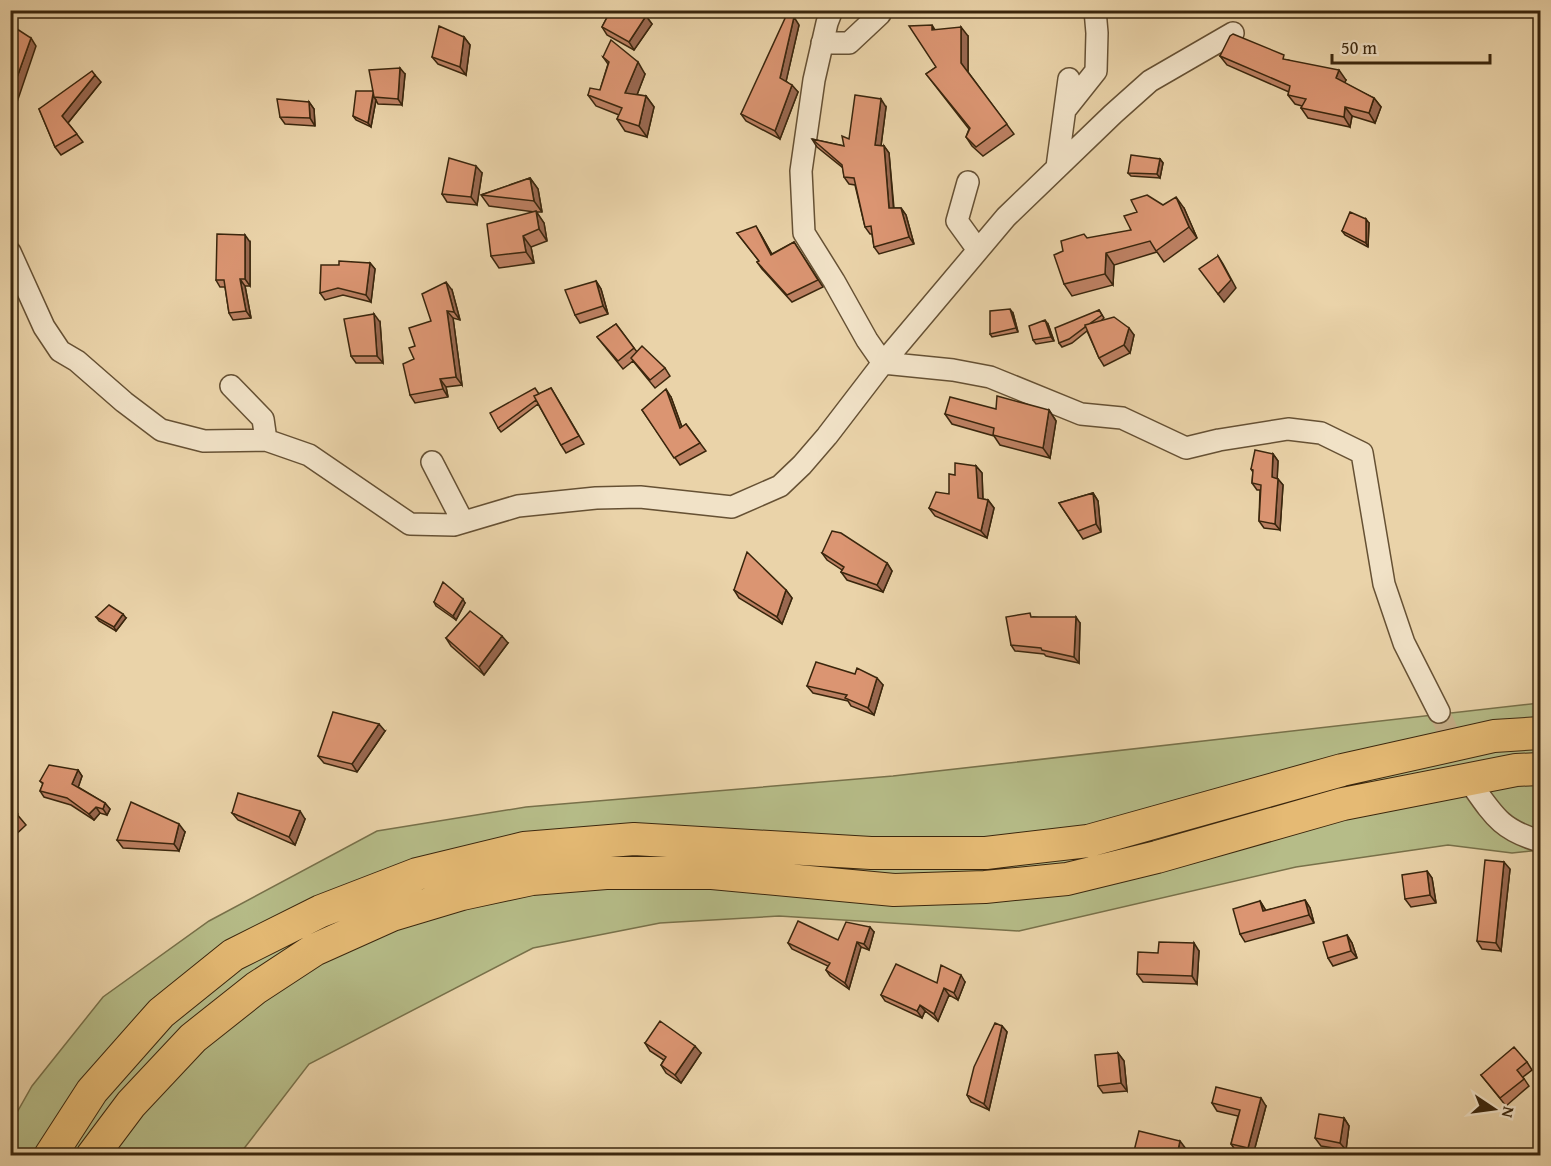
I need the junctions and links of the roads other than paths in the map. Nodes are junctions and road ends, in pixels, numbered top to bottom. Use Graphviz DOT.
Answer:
graph roads {
  1 [pos="832,10"];
  2 [pos="1095,10"];
  3 [pos="880,14"];
  4 [pos="1233,33"];
  5 [pos="822,43"];
  6 [pos="1069,79"];
  7 [pos="1065,110"];
  8 [pos="1058,167"];
  9 [pos="968,182"];
  10 [pos="978,250"];
  11 [pos="10,252"];
  12 [pos="883,363"];
  13 [pos="231,386"];
  14 [pos="266,440"];
  15 [pos="432,462"];
  16 [pos="463,522"];
  17 [pos="1439,712"];
  18 [pos="1540,733"];
  19 [pos="1540,769"];
  20 [pos="1474,788"];
  21 [pos="1540,842"];
  22 [pos="50,1155"];
  23 [pos="92,1155"];
  1 -- 5 [label="street"];
  2 -- 7 [label="street"];
  3 -- 5 [label="street"];
  4 -- 8 [label="street"];
  5 -- 12 [label="street"];
  6 -- 7 [label="street"];
  7 -- 8 [label="street"];
  8 -- 10 [label="street"];
  9 -- 10 [label="street"];
  10 -- 12 [label="street"];
  11 -- 14 [label="street"];
  12 -- 16 [label="street"];
  12 -- 17 [label="street"];
  13 -- 14 [label="street"];
  14 -- 16 [label="street"];
  15 -- 16 [label="street"];
  18 -- 22 [label="highway"];
  19 -- 23 [label="highway"];
  20 -- 21 [label="street"];
}
